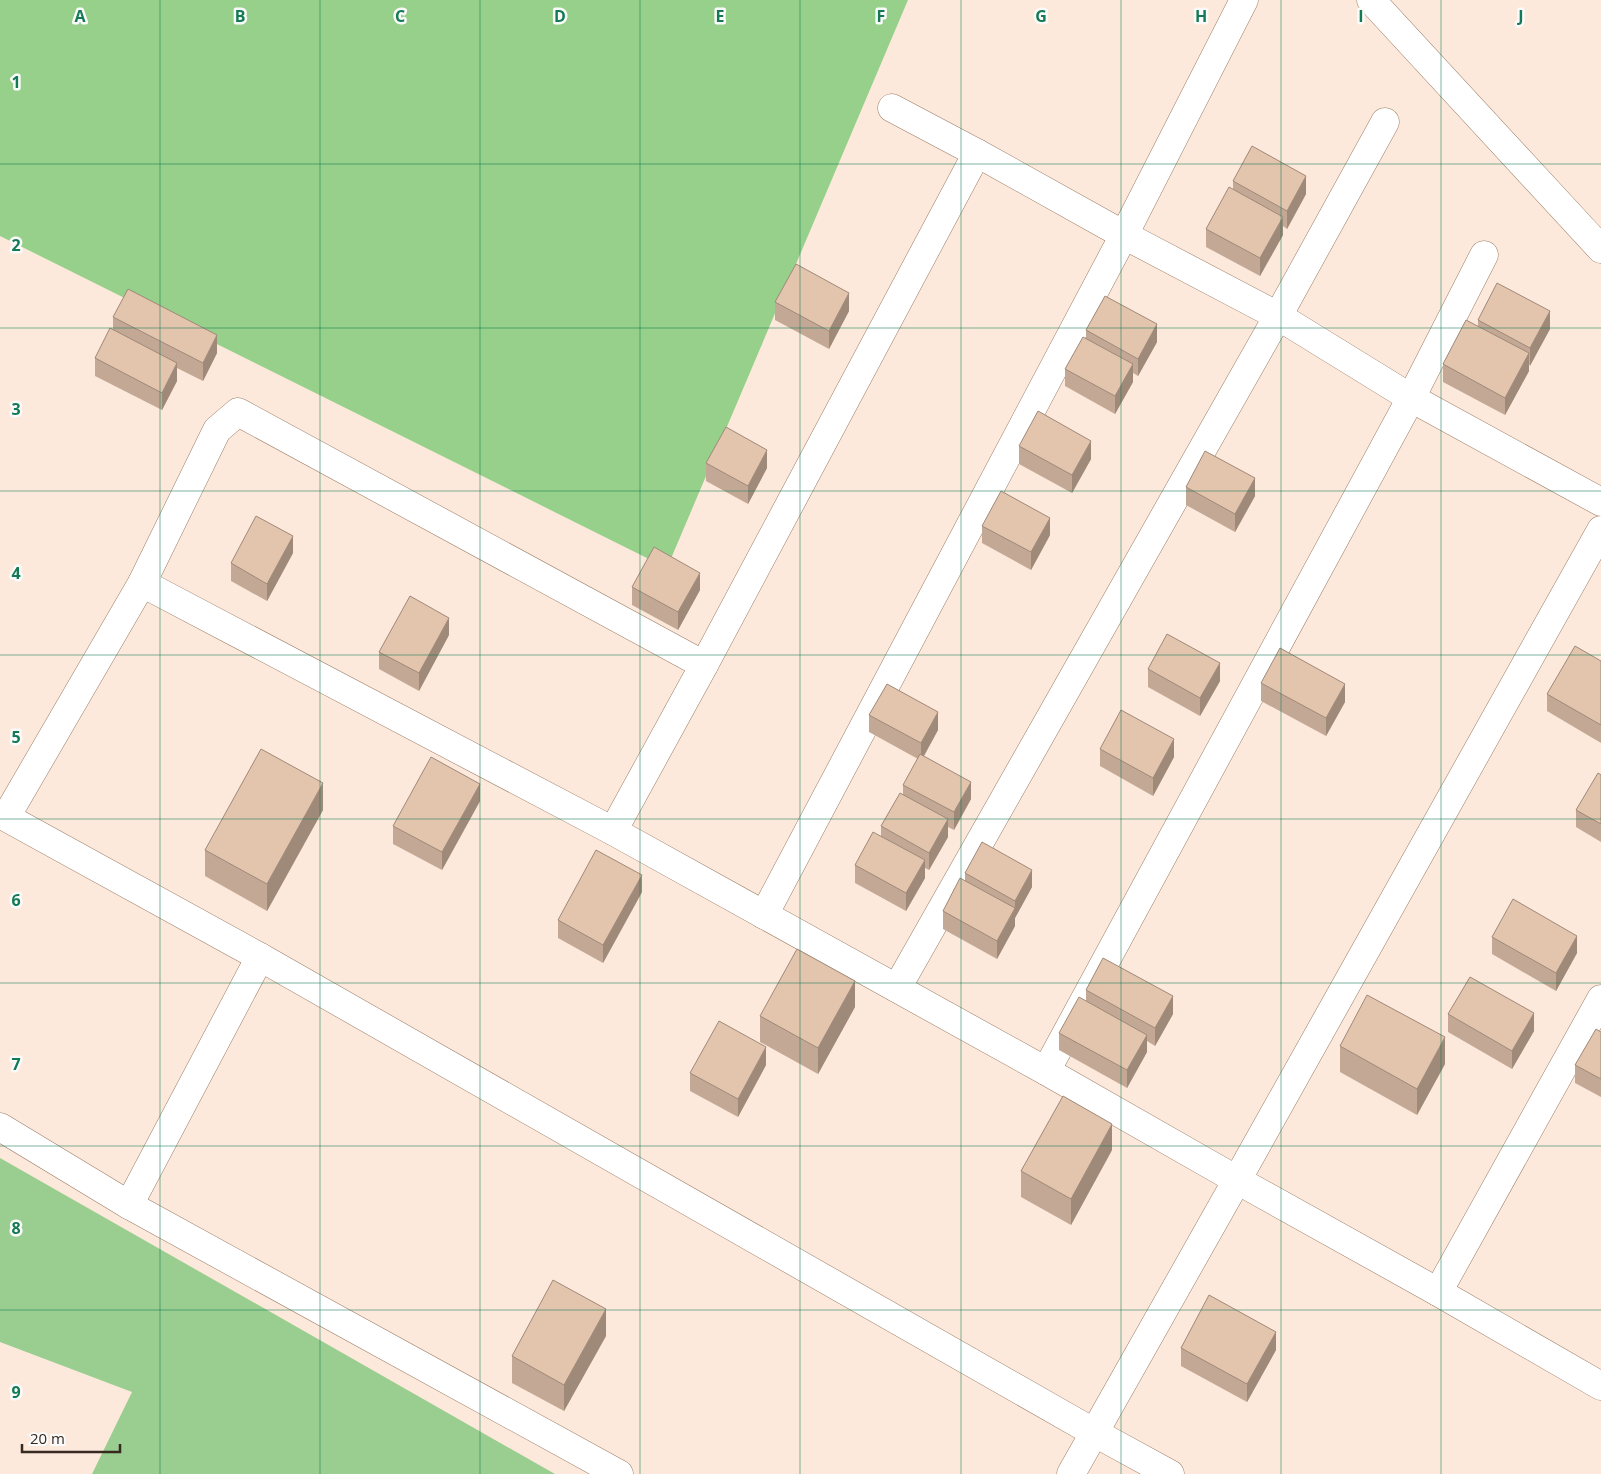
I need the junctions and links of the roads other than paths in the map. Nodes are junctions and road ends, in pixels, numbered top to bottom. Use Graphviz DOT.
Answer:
graph roads {
  1 [pos="1244,0"];
  2 [pos="1371,0"];
  3 [pos="892,108"];
  4 [pos="1385,122"];
  5 [pos="977,152"];
  6 [pos="1124,235"];
  7 [pos="1601,249"];
  8 [pos="1484,255"];
  9 [pos="1278,316"];
  10 [pos="1411,398"];
  11 [pos="1601,502"];
  12 [pos="1601,530"];
  13 [pos="142,582"];
  14 [pos="704,664"];
  15 [pos="3,816"];
  16 [pos="613,831"];
  17 [pos="764,914"];
  18 [pos="260,956"];
  19 [pos="897,988"];
  20 [pos="1601,999"];
  21 [pos="1046,1071"];
  22 [pos="0,1127"];
  23 [pos="1238,1180"];
  24 [pos="128,1205"];
  25 [pos="1438,1292"];
  26 [pos="1601,1386"];
  27 [pos="1095,1433"];
  28 [pos="619,1474"];
  29 [pos="1071,1474"];
  30 [pos="1170,1474"];
  1 -- 6 [label="street"];
  2 -- 7 [label="street"];
  3 -- 5 [label="street"];
  4 -- 9 [label="street"];
  5 -- 6 [label="street"];
  5 -- 14 [label="street"];
  6 -- 9 [label="street"];
  6 -- 17 [label="street"];
  8 -- 10 [label="street"];
  9 -- 10 [label="street"];
  9 -- 19 [label="street"];
  10 -- 11 [label="street"];
  10 -- 21 [label="street"];
  12 -- 23 [label="street"];
  13 -- 14 [label="street"];
  13 -- 15 [label="street"];
  13 -- 16 [label="street"];
  14 -- 16 [label="street"];
  15 -- 18 [label="street"];
  16 -- 17 [label="street"];
  17 -- 19 [label="street"];
  18 -- 24 [label="street"];
  18 -- 27 [label="street"];
  19 -- 21 [label="street"];
  20 -- 25 [label="street"];
  21 -- 23 [label="street"];
  22 -- 24 [label="street"];
  23 -- 25 [label="street"];
  23 -- 27 [label="street"];
  24 -- 28 [label="street"];
  25 -- 26 [label="street"];
  27 -- 29 [label="street"];
  27 -- 30 [label="street"];
}
